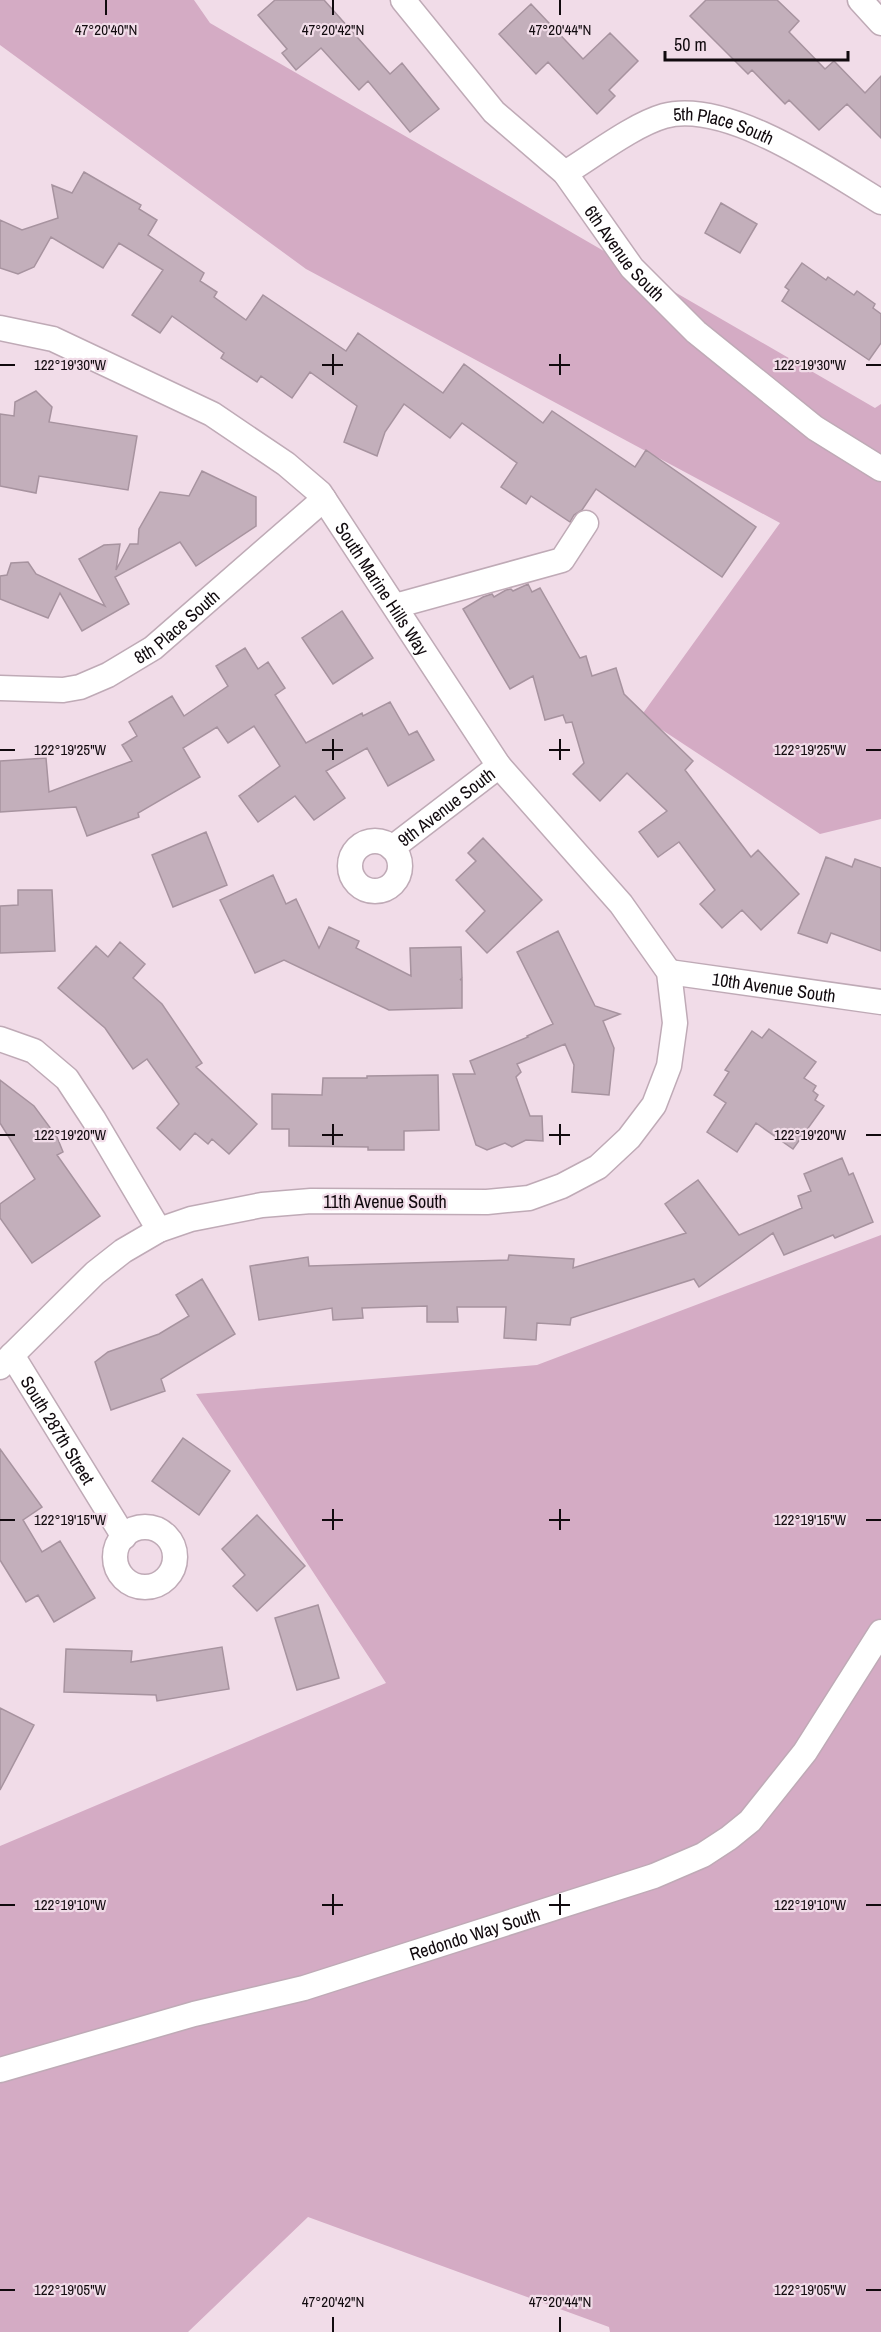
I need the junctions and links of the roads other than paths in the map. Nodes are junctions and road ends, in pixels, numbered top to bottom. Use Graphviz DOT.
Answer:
graph roads {
  1 [pos="403,0"];
  2 [pos="860,0"];
  3 [pos="881,23"];
  4 [pos="565,174"];
  5 [pos="881,202"];
  6 [pos="0,328"];
  7 [pos="881,469"];
  8 [pos="324,499"];
  9 [pos="586,523"];
  10 [pos="395,606"];
  11 [pos="0,688"];
  12 [pos="499,766"];
  13 [pos="392,848"];
  14 [pos="669,972"];
  15 [pos="881,1002"];
  16 [pos="0,1039"];
  17 [pos="159,1230"];
  18 [pos="6,1361"];
  19 [pos="124,1537"];
  20 [pos="881,1632"];
  21 [pos="0,2070"];
  1 -- 4 [label="street, 6th Avenue South"];
  2 -- 3 [label="street"];
  4 -- 5 [label="street, 5th Place South"];
  4 -- 7 [label="street, 6th Avenue South"];
  6 -- 8 [label="street, South Marine Hills Way"];
  8 -- 10 [label="street, South Marine Hills Way"];
  8 -- 11 [label="street, 8th Place South"];
  9 -- 10 [label="street"];
  10 -- 12 [label="street, South Marine Hills Way"];
  12 -- 13 [label="street, 9th Avenue South"];
  12 -- 14 [label="street, South Marine Hills Way"];
  14 -- 15 [label="street, 10th Avenue South"];
  14 -- 17 [label="street, 11th Avenue South"];
  16 -- 17 [label="street"];
  17 -- 18 [label="street, 11th Avenue South"];
  18 -- 19 [label="street, South 287th Street"];
  20 -- 21 [label="street, Redondo Way South"];
}
